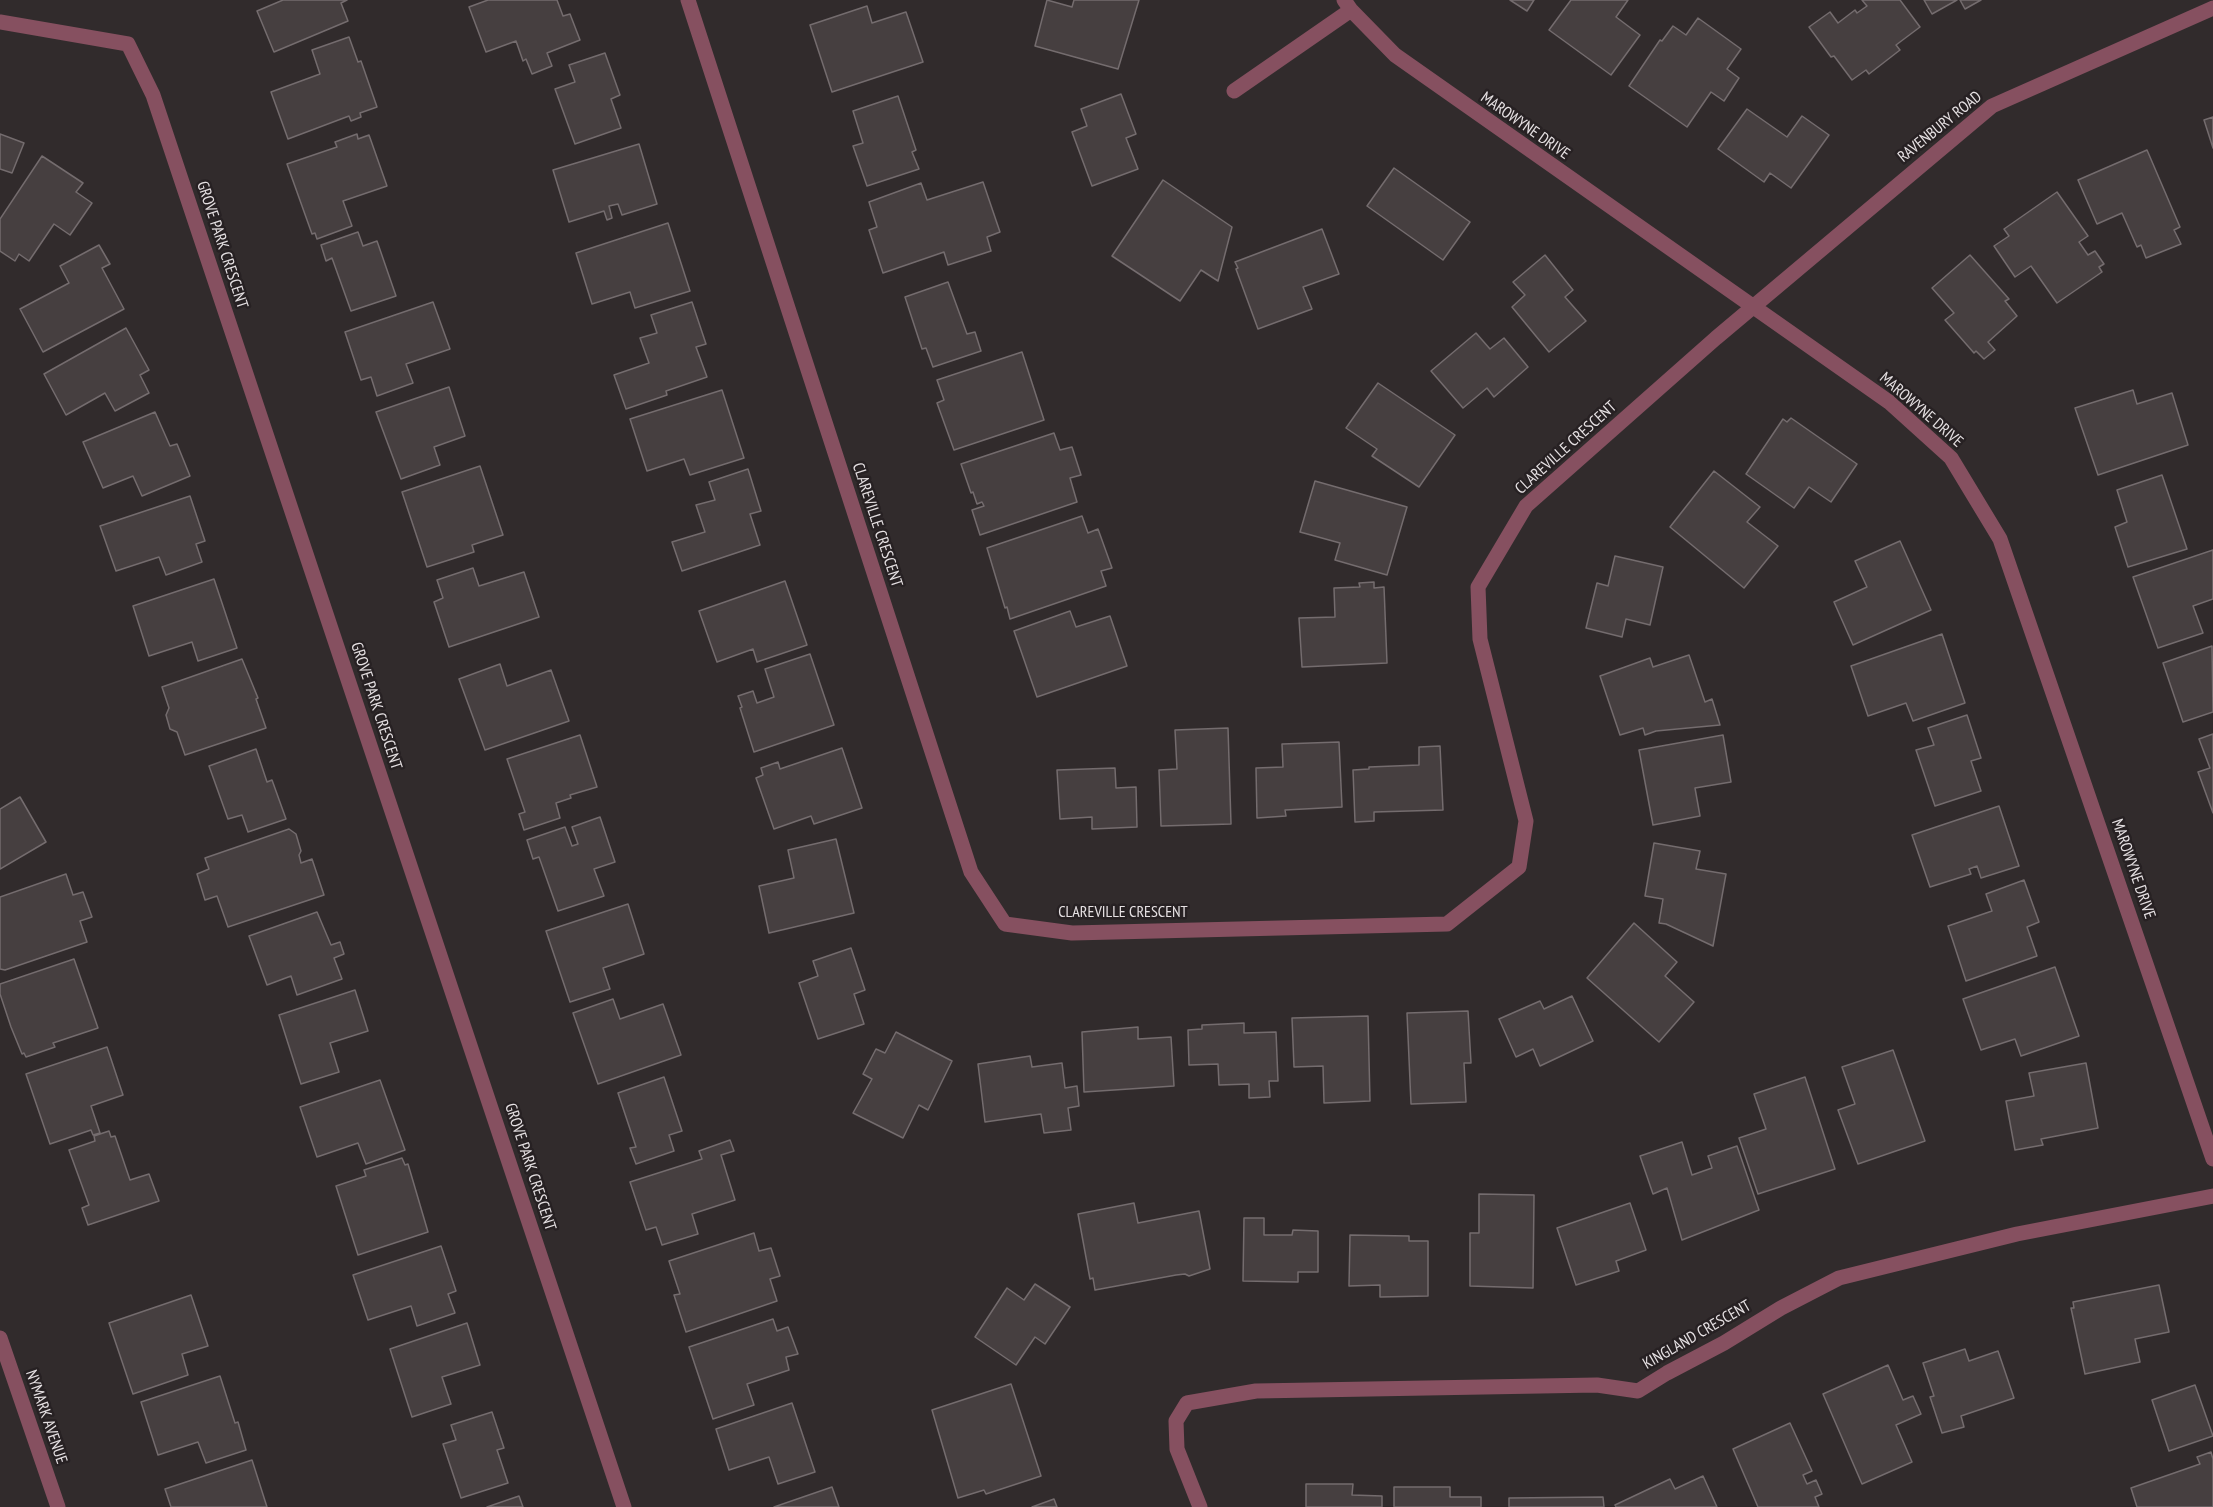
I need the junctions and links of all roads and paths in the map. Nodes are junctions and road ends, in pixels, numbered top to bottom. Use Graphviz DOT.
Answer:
graph roads {
  1 [pos="688,0"];
  2 [pos="1347,5"];
  3 [pos="2213,8"];
  4 [pos="0,22"];
  5 [pos="1234,91"];
  6 [pos="1753,308"];
  7 [pos="2213,1160"];
  8 [pos="2213,1196"];
  9 [pos="0,1338"];
  10 [pos="58,1507"];
  11 [pos="624,1507"];
  12 [pos="1200,1507"];
  1 -- 6 [label="street, CLAREVILLE CRESCENT"];
  2 -- 5 [label="street, MAROWYNE DRIVE"];
  2 -- 6 [label="street, MAROWYNE DRIVE"];
  3 -- 6 [label="street, RAVENBURY ROAD"];
  4 -- 11 [label="street, GROVE PARK CRESCENT"];
  6 -- 7 [label="street, MAROWYNE DRIVE"];
  8 -- 12 [label="street, KINGLAND CRESCENT"];
  9 -- 10 [label="street, NYMARK AVENUE"];
}
